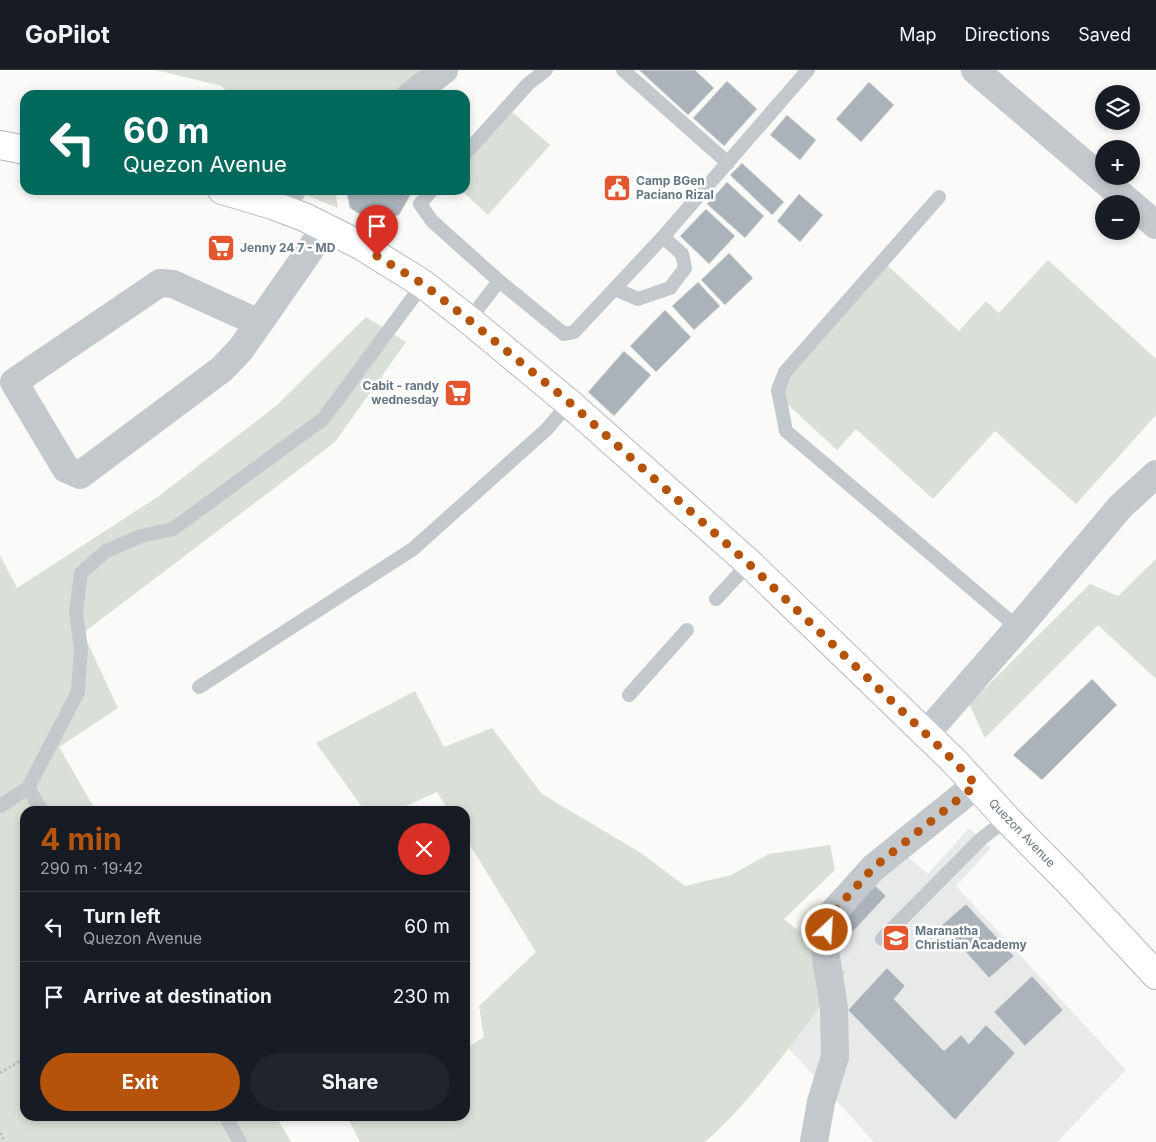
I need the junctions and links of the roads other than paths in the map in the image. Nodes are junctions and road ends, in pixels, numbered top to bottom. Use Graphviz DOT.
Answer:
graph roads {
  1 [pos="444,70"];
  2 [pos="546,70"];
  3 [pos="622,70"];
  4 [pos="808,70"];
  5 [pos="975,70"];
  6 [pos="418,90"];
  7 [pos="0,145"];
  8 [pos="470,148"];
  9 [pos="20,149"];
  10 [pos="728,163"];
  11 [pos="265,195"];
  12 [pos="428,195"];
  13 [pos="282,197"];
  14 [pos="938,197"];
  15 [pos="1156,225"];
  16 [pos="326,227"];
  17 [pos="663,237"];
  18 [pos="499,281"];
  19 [pos="423,284"];
  20 [pos="615,289"];
  21 [pos="469,320"];
  22 [pos="259,323"];
  23 [pos="569,402"];
  24 [pos="1156,474"];
  25 [pos="749,564"];
  26 [pos="716,599"];
  27 [pos="1018,628"];
  28 [pos="687,630"];
  29 [pos="199,687"];
  30 [pos="629,695"];
  31 [pos="925,735"];
  32 [pos="976,785"];
  33 [pos="28,788"];
  34 [pos="0,806"];
  35 [pos="39,806"];
  36 [pos="1007,819"];
  37 [pos="882,939"];
  38 [pos="1156,975"];
  39 [pos="228,1121"];
  40 [pos="240,1142"];
  41 [pos="814,1142"];
  1 -- 6 [label="street"];
  2 -- 8 [label="lane"];
  3 -- 10 [label="lane"];
  4 -- 10 [label="lane"];
  5 -- 15 [label="street"];
  7 -- 9 [label="main road"];
  10 -- 17 [label="lane"];
  11 -- 13 [label="main road, Quezon Avenue"];
  12 -- 18 [label="lane"];
  13 -- 16 [label="main road, Quezon Avenue"];
  14 -- 27 [label="lane"];
  16 -- 19 [label="main road, Quezon Avenue"];
  16 -- 22 [label="street"];
  17 -- 20 [label="lane"];
  17 -- 20 [label="lane"];
  18 -- 20 [label="lane"];
  18 -- 21 [label="lane"];
  19 -- 21 [label="main road, Quezon Avenue"];
  19 -- 33 [label="lane"];
  21 -- 23 [label="main road, Quezon Avenue"];
  22 -- 22 [label="street"];
  23 -- 25 [label="main road, Quezon Avenue"];
  23 -- 29 [label="lane"];
  24 -- 27 [label="street"];
  25 -- 26 [label="lane"];
  25 -- 31 [label="main road, Quezon Avenue"];
  27 -- 31 [label="street"];
  28 -- 30 [label="lane"];
  31 -- 32 [label="main road, Quezon Avenue"];
  32 -- 36 [label="main road, Quezon Avenue"];
  32 -- 41 [label="street"];
  33 -- 34 [label="lane"];
  33 -- 35 [label="lane"];
  36 -- 37 [label="lane"];
  36 -- 38 [label="main road, Quezon Avenue"];
  39 -- 40 [label="lane"];
}
